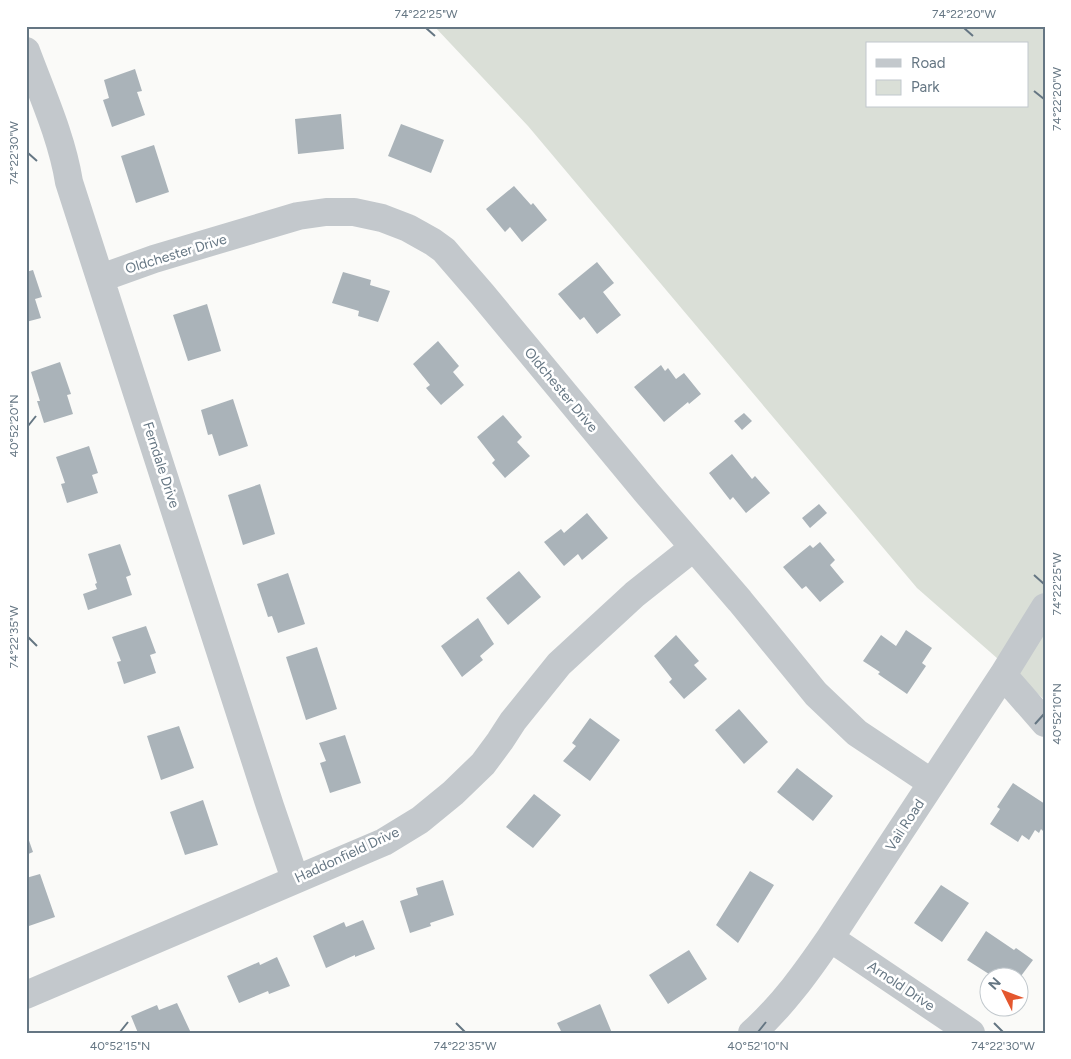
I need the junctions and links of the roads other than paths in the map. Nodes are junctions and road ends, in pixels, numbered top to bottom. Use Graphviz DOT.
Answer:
graph roads {
  1 [pos="26,51"];
  2 [pos="101,278"];
  3 [pos="694,548"];
  4 [pos="1045,607"];
  5 [pos="1003,675"];
  6 [pos="1045,723"];
  7 [pos="932,783"];
  8 [pos="296,879"];
  9 [pos="830,938"];
  10 [pos="26,995"];
  11 [pos="752,1033"];
  12 [pos="971,1033"];
  1 -- 2 [label="street, Ferndale Drive"];
  2 -- 3 [label="street, Oldchester Drive"];
  2 -- 8 [label="street, Ferndale Drive"];
  3 -- 7 [label="street, Oldchester Drive"];
  3 -- 8 [label="street, Haddonfield Drive"];
  4 -- 5 [label="street, Vail Road"];
  5 -- 6 [label="street"];
  5 -- 7 [label="street, Vail Road"];
  7 -- 9 [label="street, Vail Road"];
  8 -- 10 [label="street, Haddonfield Drive"];
  9 -- 11 [label="street, Vail Road"];
  9 -- 12 [label="street, Arnold Drive"];
}
